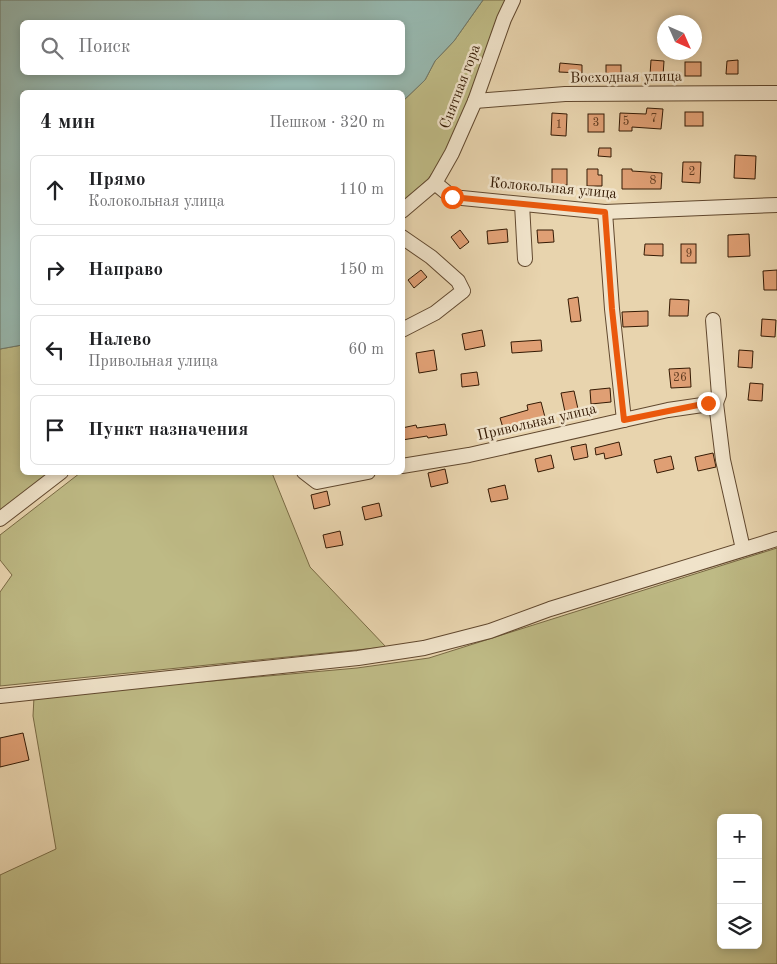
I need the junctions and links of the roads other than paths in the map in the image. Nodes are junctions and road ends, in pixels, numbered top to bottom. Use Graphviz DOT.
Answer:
graph roads {
  1 [pos="513,0"];
  2 [pos="777,92"];
  3 [pos="475,101"];
  4 [pos="435,183"];
  5 [pos="522,204"];
  6 [pos="777,205"];
  7 [pos="405,208"];
  8 [pos="605,212"];
  9 [pos="405,239"];
  10 [pos="525,258"];
  11 [pos="713,320"];
  12 [pos="405,328"];
  13 [pos="712,403"];
  14 [pos="624,420"];
  15 [pos="405,466"];
  16 [pos="57,475"];
  17 [pos="308,475"];
  18 [pos="353,475"];
  19 [pos="0,519"];
  20 [pos="777,539"];
  21 [pos="743,549"];
  22 [pos="0,696"];
  1 -- 3 [label="street, Снятная гора"];
  2 -- 3 [label="street, Восходная улица"];
  3 -- 4 [label="street, Снятная гора"];
  4 -- 5 [label="street, Колокольная улица"];
  4 -- 7 [label="street"];
  5 -- 8 [label="street, Колокольная улица"];
  5 -- 10 [label="street"];
  6 -- 8 [label="street, Колокольная улица"];
  8 -- 14 [label="street"];
  9 -- 12 [label="street"];
  11 -- 13 [label="street"];
  13 -- 14 [label="street, Привольная улица"];
  13 -- 21 [label="street"];
  14 -- 15 [label="street, Привольная улица"];
  16 -- 19 [label="street"];
  17 -- 18 [label="street"];
  20 -- 21 [label="street"];
  21 -- 22 [label="street"];
}
